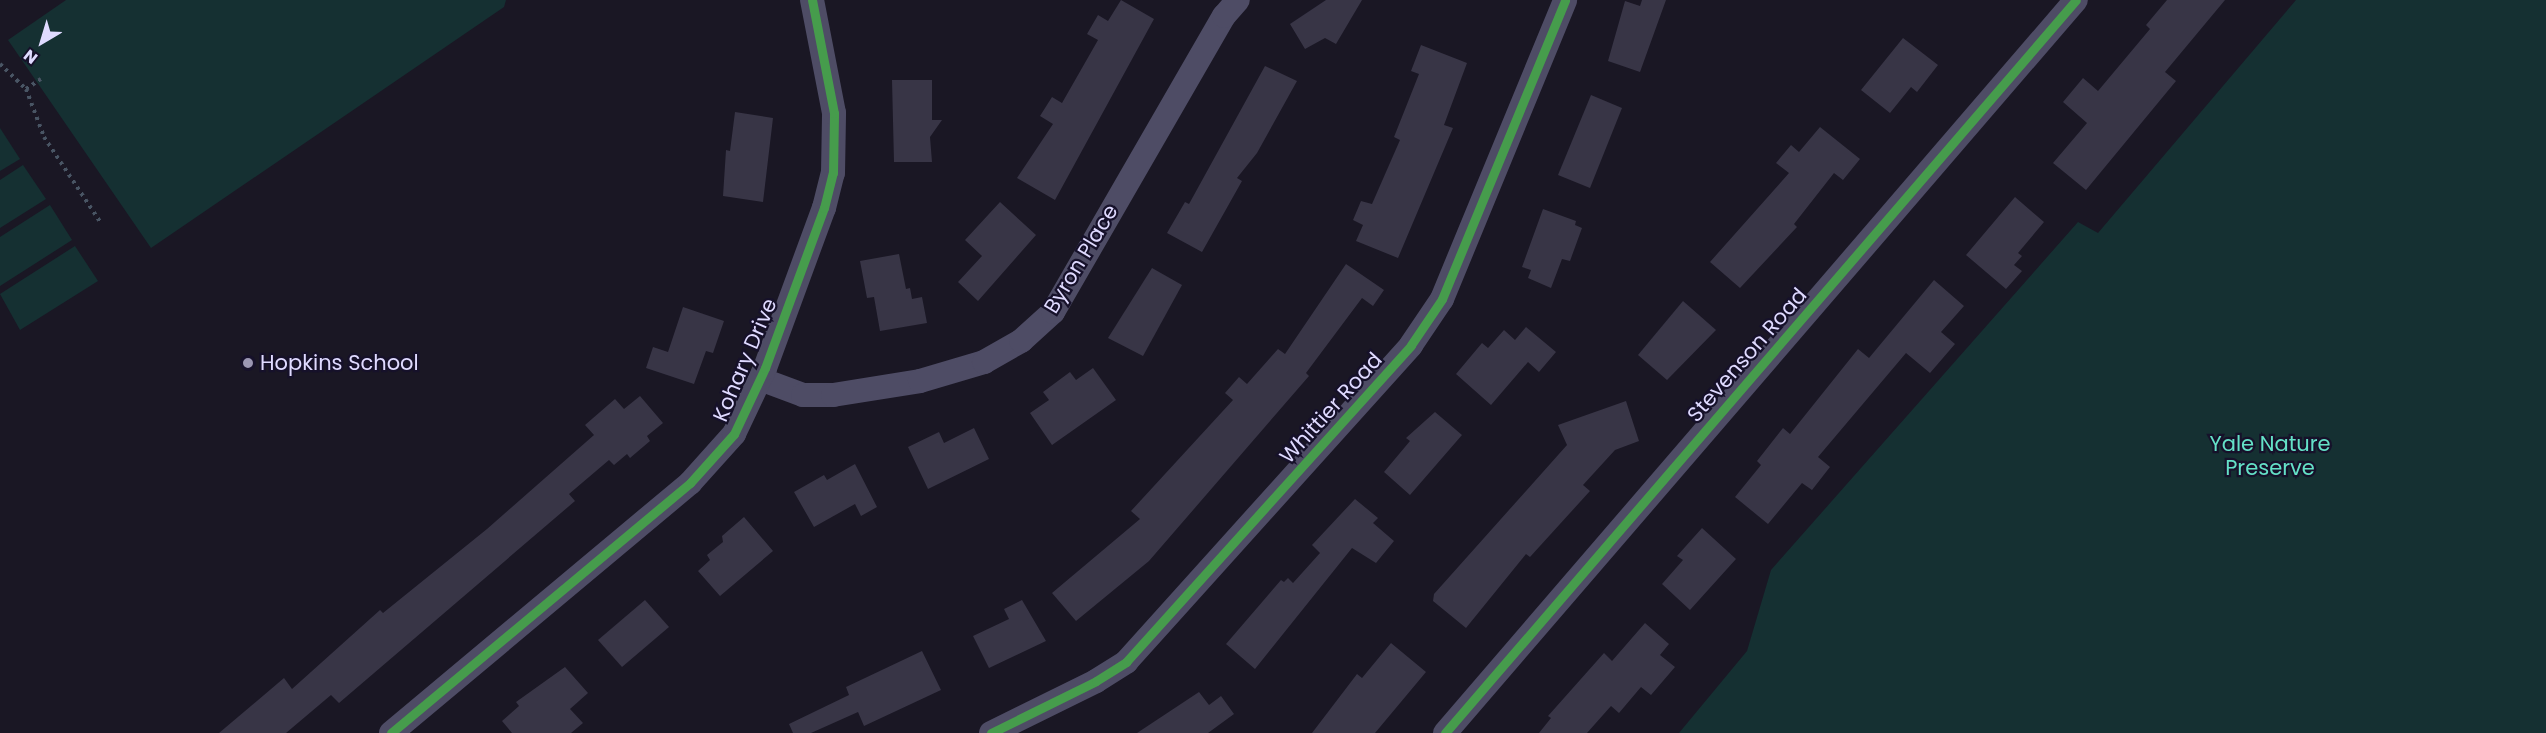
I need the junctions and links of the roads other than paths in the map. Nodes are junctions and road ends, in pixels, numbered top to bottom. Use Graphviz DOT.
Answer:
graph roads {
  1 [pos="812,0"];
  2 [pos="1238,0"];
  3 [pos="1565,0"];
  4 [pos="2076,0"];
  5 [pos="760,379"];
  6 [pos="391,733"];
  7 [pos="990,733"];
  8 [pos="1445,733"];
  1 -- 5 [label="street, Kohary Drive"];
  2 -- 5 [label="street, Byron Place"];
  3 -- 7 [label="street, Whittier Road"];
  4 -- 8 [label="street, Stevenson Road"];
  5 -- 6 [label="street, Kohary Drive"];
}
